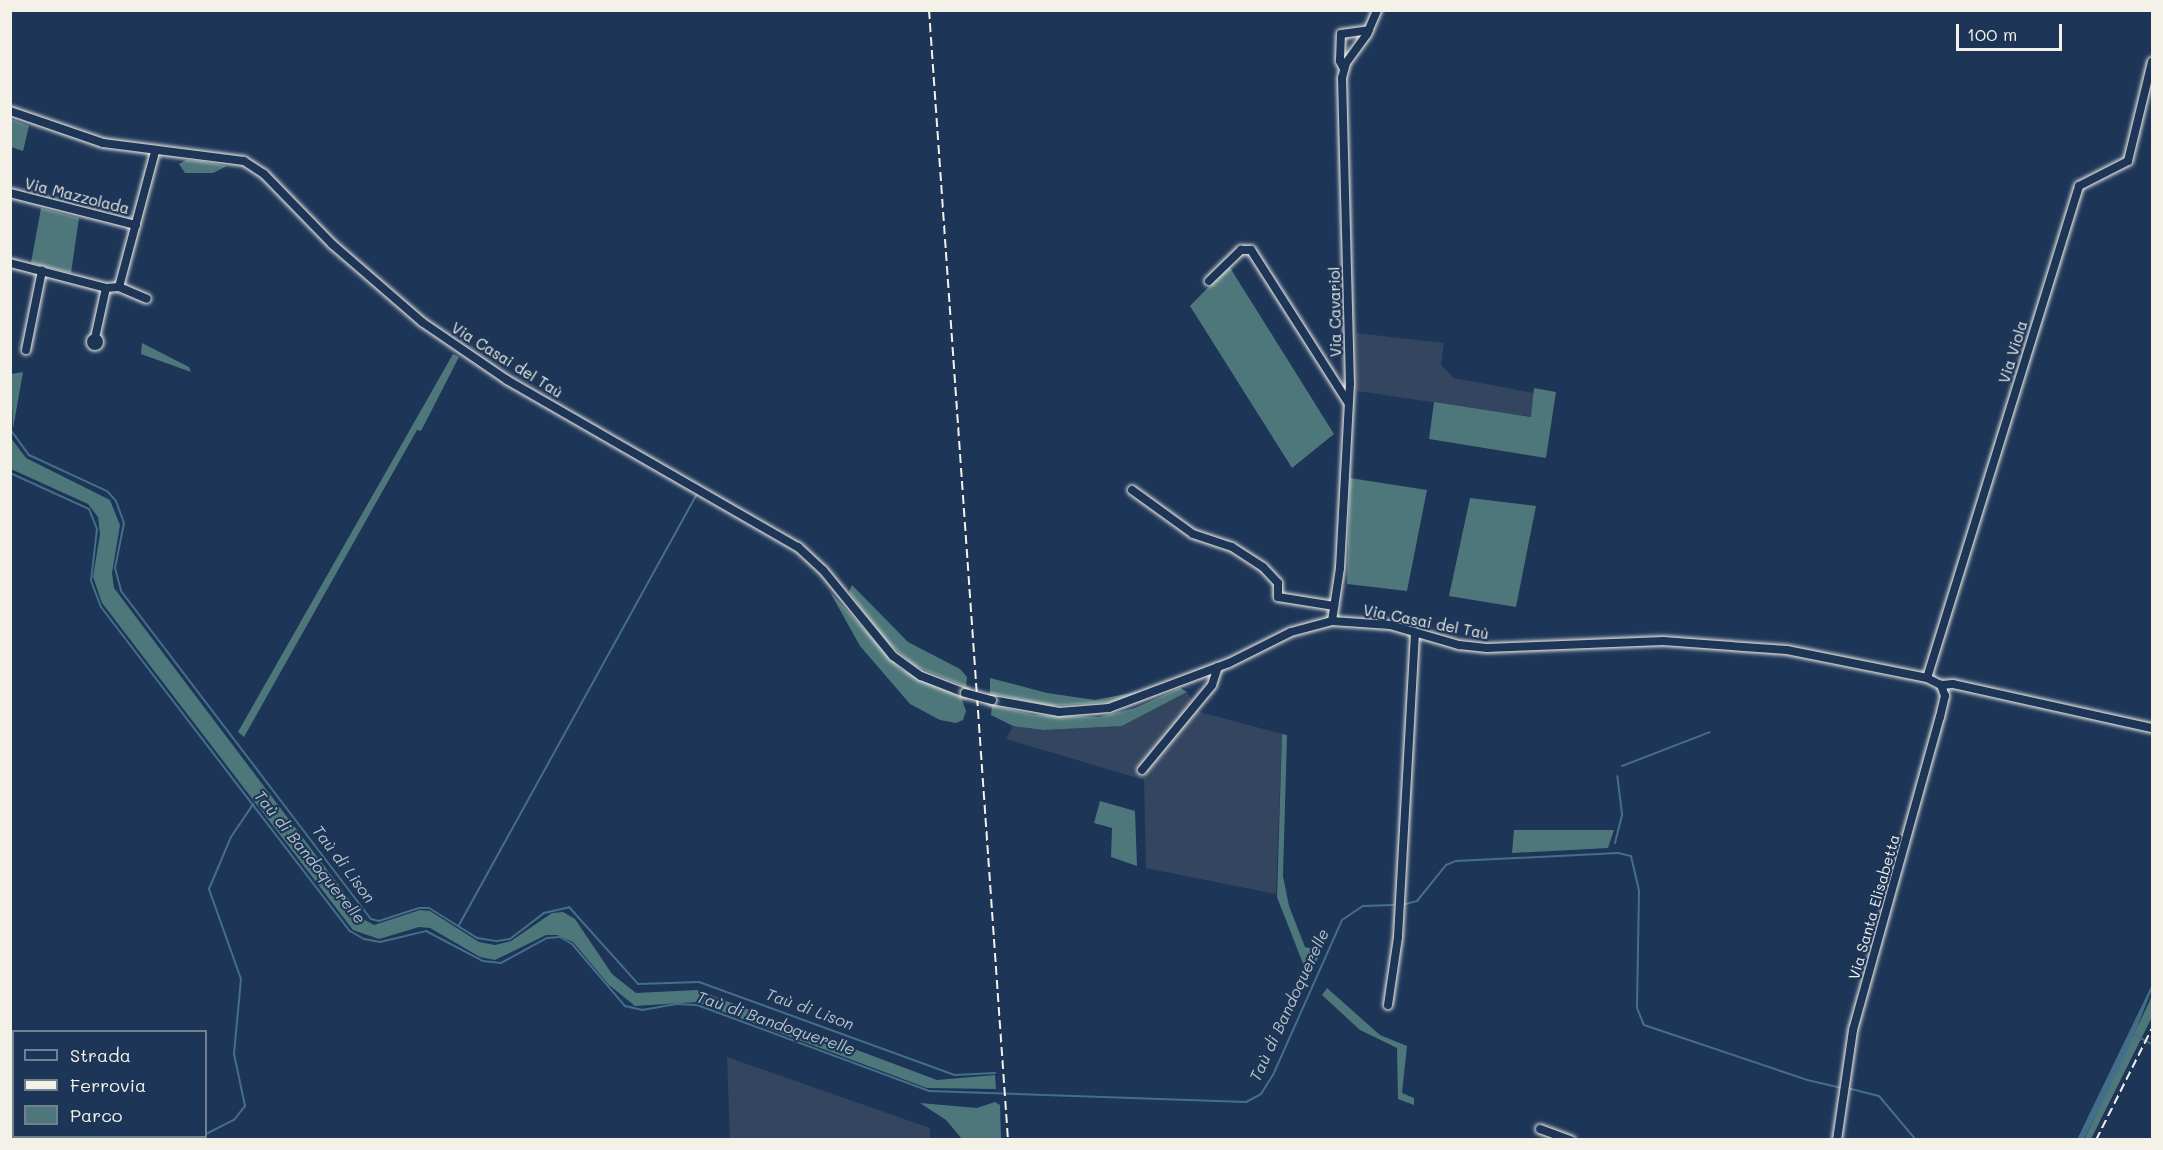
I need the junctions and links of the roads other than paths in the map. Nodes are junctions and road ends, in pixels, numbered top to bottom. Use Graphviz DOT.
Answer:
graph roads {
  1 [pos="1377,10"];
  2 [pos="1369,30"];
  3 [pos="2152,62"];
  4 [pos="1344,69"];
  5 [pos="10,111"];
  6 [pos="155,152"];
  7 [pos="10,193"];
  8 [pos="136,225"];
  9 [pos="10,263"];
  10 [pos="42,271"];
  11 [pos="1209,280"];
  12 [pos="119,286"];
  13 [pos="106,288"];
  14 [pos="147,299"];
  15 [pos="95,338"];
  16 [pos="26,350"];
  17 [pos="1348,402"];
  18 [pos="1132,490"];
  19 [pos="1334,606"];
  20 [pos="1332,621"];
  21 [pos="1415,632"];
  22 [pos="1218,667"];
  23 [pos="1927,678"];
  24 [pos="1941,685"];
  25 [pos="2152,728"];
  26 [pos="1142,770"];
  27 [pos="1388,1005"];
  28 [pos="1540,1129"];
  29 [pos="1571,1140"];
  30 [pos="1837,1140"];
  1 -- 2 [label="street"];
  2 -- 4 [label="street"];
  2 -- 4 [label="street, Via Cavariol"];
  3 -- 23 [label="street, Via Viola"];
  4 -- 17 [label="street, Via Cavariol"];
  5 -- 6 [label="street, Via Casai del Taù"];
  6 -- 8 [label="street"];
  6 -- 22 [label="street, Via Casai del Taù, bridge"];
  7 -- 8 [label="street, Via Mazzolada"];
  8 -- 12 [label="street"];
  9 -- 10 [label="street"];
  10 -- 13 [label="street"];
  10 -- 16 [label="street"];
  11 -- 17 [label="street"];
  12 -- 13 [label="street"];
  12 -- 14 [label="street"];
  13 -- 15 [label="street"];
  17 -- 19 [label="street, Via Cavariol"];
  18 -- 19 [label="street"];
  19 -- 20 [label="street, Via Cavariol"];
  20 -- 21 [label="street, Via Casai del Taù"];
  20 -- 22 [label="street, Via Casai del Taù"];
  21 -- 23 [label="street, Via Casai del Taù"];
  21 -- 27 [label="street"];
  22 -- 26 [label="street"];
  23 -- 24 [label="street, Via Casai del Taù"];
  24 -- 25 [label="street"];
  24 -- 30 [label="street, Via Santa Elisabetta"];
  28 -- 29 [label="street"];
}
